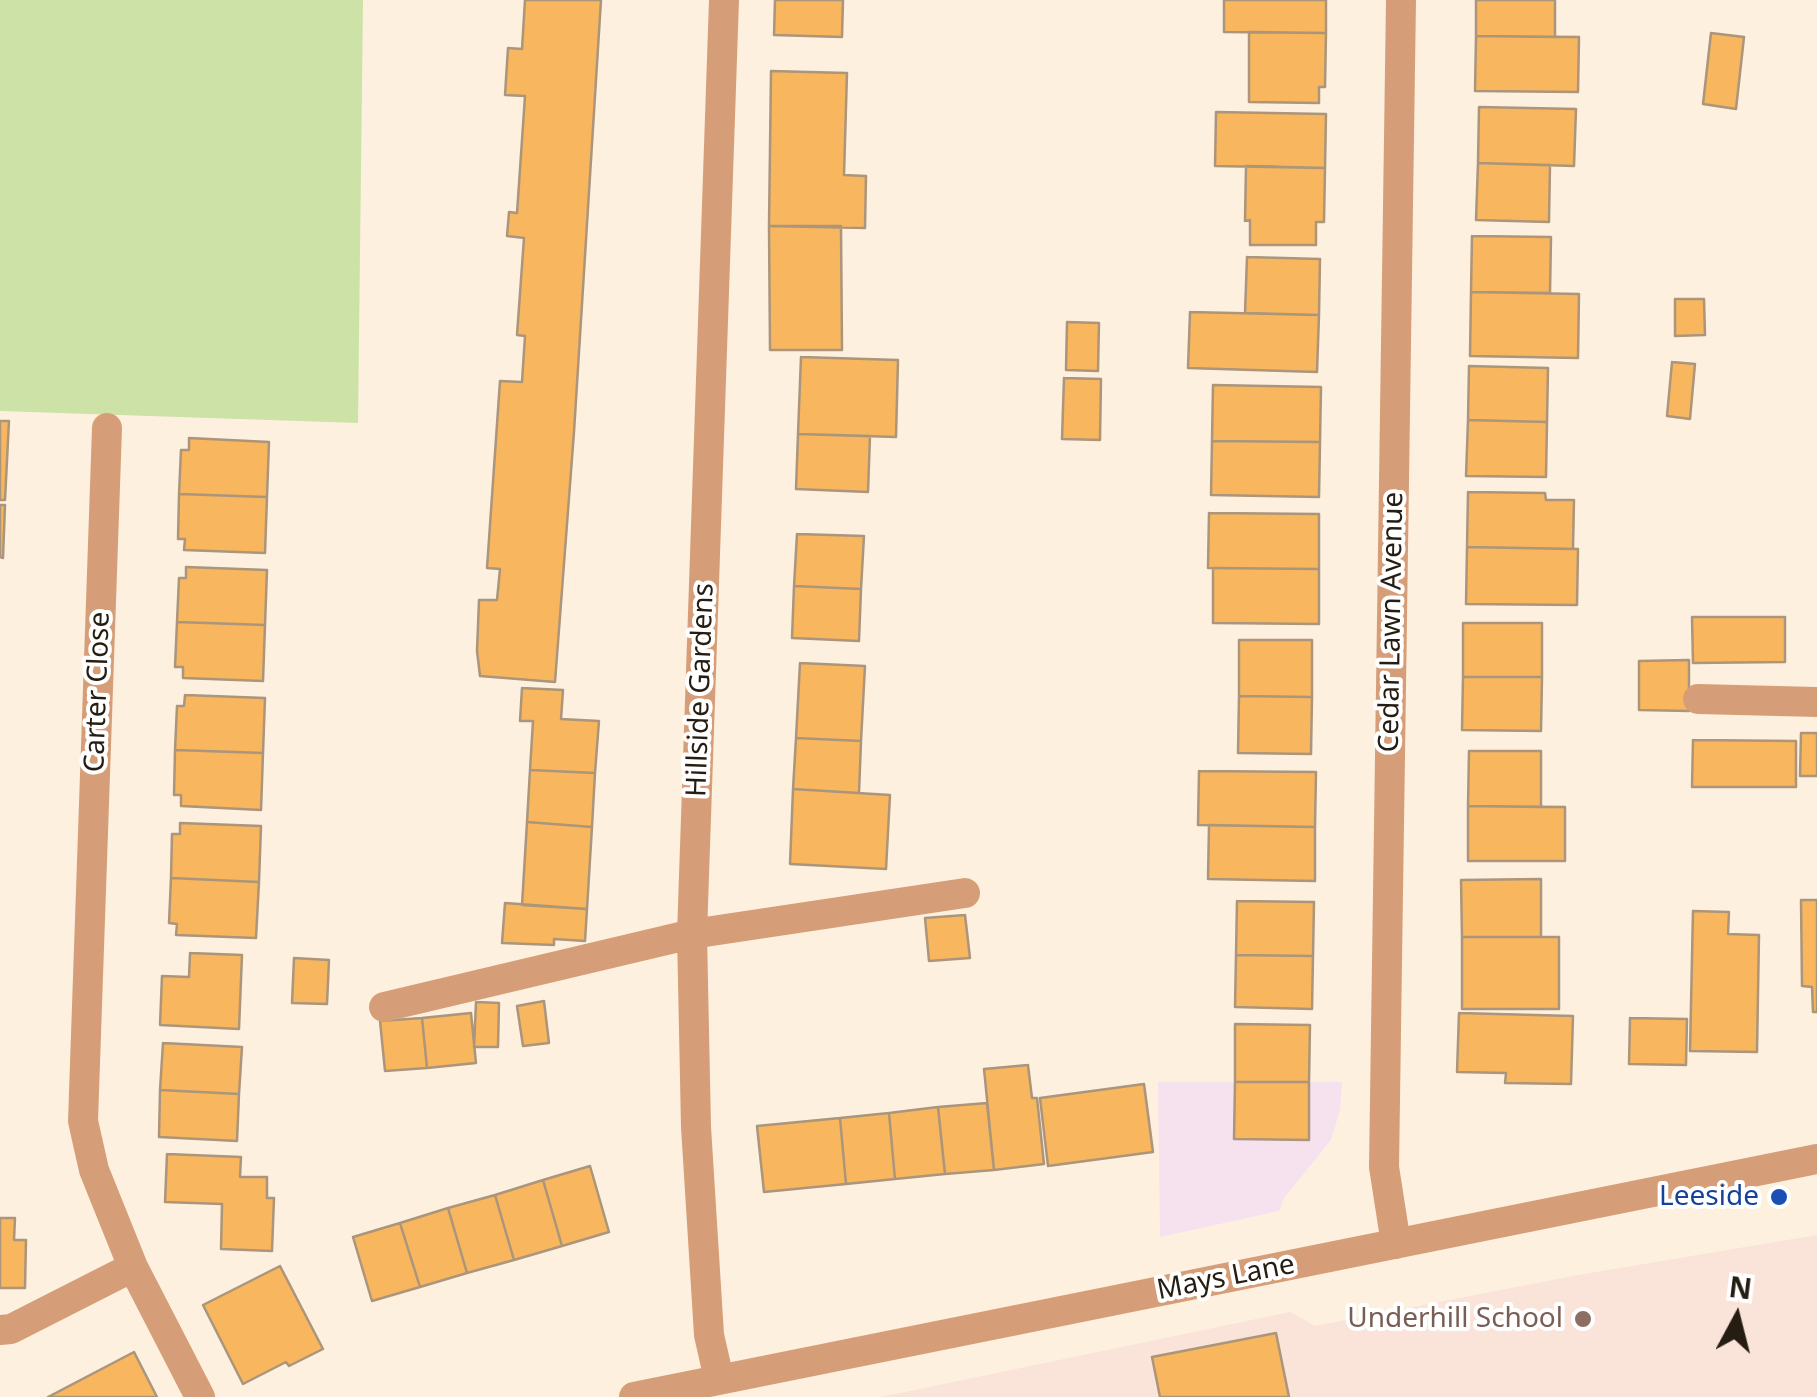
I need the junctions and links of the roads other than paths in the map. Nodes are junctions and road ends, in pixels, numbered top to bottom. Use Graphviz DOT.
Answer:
graph roads {
  1 [pos="724,0"];
  2 [pos="1400,0"];
  3 [pos="108,428"];
  4 [pos="1698,699"];
  5 [pos="1817,702"];
  6 [pos="964,893"];
  7 [pos="692,934"];
  8 [pos="384,1007"];
  9 [pos="1817,1159"];
  10 [pos="1396,1244"];
  11 [pos="133,1267"];
  12 [pos="0,1330"];
  13 [pos="719,1379"];
  14 [pos="200,1397"];
  15 [pos="634,1397"];
  1 -- 7 [label="street, Hillside Gardens"];
  2 -- 10 [label="street, Cedar Lawn Avenue"];
  3 -- 11 [label="street, Carter Close"];
  4 -- 5 [label="street"];
  6 -- 7 [label="street"];
  7 -- 8 [label="street"];
  7 -- 13 [label="street, Hillside Gardens"];
  9 -- 10 [label="street, Mays Lane"];
  10 -- 13 [label="street, Mays Lane"];
  11 -- 12 [label="street"];
  11 -- 14 [label="street, Carter Close"];
  13 -- 15 [label="street, Mays Lane"];
}
